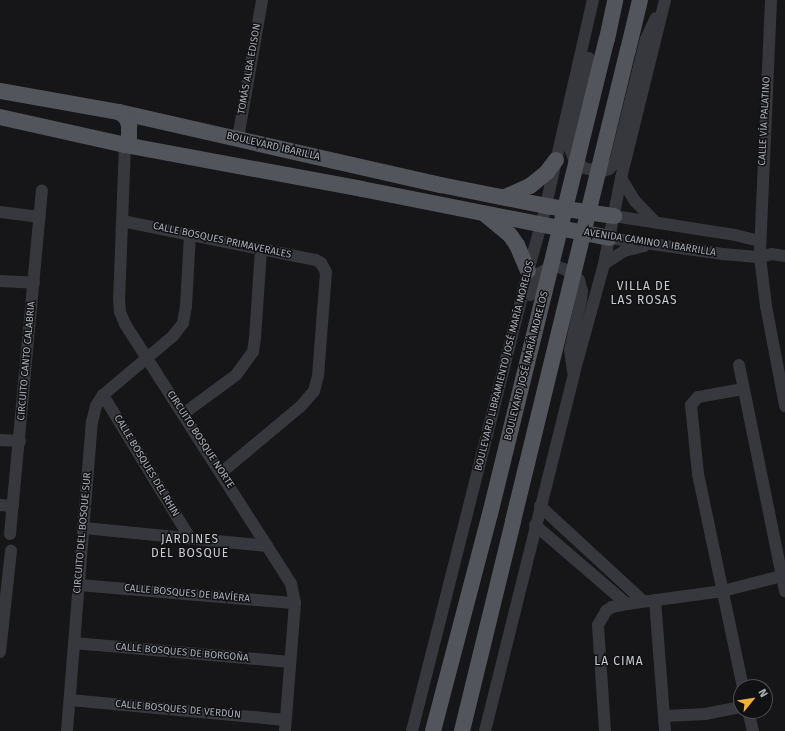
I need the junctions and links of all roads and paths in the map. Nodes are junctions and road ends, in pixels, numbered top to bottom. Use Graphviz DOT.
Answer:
graph roads {
  1 [pos="262,0"];
  2 [pos="594,0"];
  3 [pos="616,0"];
  4 [pos="640,0"];
  5 [pos="665,0"];
  6 [pos="771,0"];
  7 [pos="662,13"];
  8 [pos="0,91"];
  9 [pos="23,96"];
  10 [pos="0,97"];
  11 [pos="119,112"];
  12 [pos="0,117"];
  13 [pos="238,138"];
  14 [pos="125,145"];
  15 [pos="556,160"];
  16 [pos="621,178"];
  17 [pos="42,190"];
  18 [pos="505,197"];
  19 [pos="546,206"];
  20 [pos="0,212"];
  21 [pos="483,212"];
  22 [pos="614,216"];
  23 [pos="40,217"];
  24 [pos="122,220"];
  25 [pos="656,223"];
  26 [pos="541,226"];
  27 [pos="190,234"];
  28 [pos="609,238"];
  29 [pos="759,241"];
  30 [pos="649,244"];
  31 [pos="260,249"];
  32 [pos="772,254"];
  33 [pos="785,256"];
  34 [pos="760,257"];
  35 [pos="604,264"];
  36 [pos="528,271"];
  37 [pos="0,281"];
  38 [pos="34,283"];
  39 [pos="511,344"];
  40 [pos="785,346"];
  41 [pos="774,352"];
  42 [pos="146,356"];
  43 [pos="739,365"];
  44 [pos="574,373"];
  45 [pos="743,389"];
  46 [pos="783,389"];
  47 [pos="103,395"];
  48 [pos="785,406"];
  49 [pos="183,414"];
  50 [pos="0,440"];
  51 [pos="20,441"];
  52 [pos="221,473"];
  53 [pos="0,505"];
  54 [pos="13,506"];
  55 [pos="540,506"];
  56 [pos="535,525"];
  57 [pos="84,528"];
  58 [pos="10,534"];
  59 [pos="190,538"];
  60 [pos="267,546"];
  61 [pos="585,549"];
  62 [pos="11,551"];
  63 [pos="576,560"];
  64 [pos="4,576"];
  65 [pos="782,576"];
  66 [pos="79,585"];
  67 [pos="723,591"];
  68 [pos="785,591"];
  69 [pos="649,600"];
  70 [pos="295,603"];
  71 [pos="627,604"];
  72 [pos="74,643"];
  73 [pos="0,647"];
  74 [pos="290,662"];
  75 [pos="741,679"];
  76 [pos="70,700"];
  77 [pos="733,709"];
  78 [pos="664,716"];
  79 [pos="750,719"];
  80 [pos="285,725"];
  81 [pos="67,731"];
  82 [pos="412,731"];
  83 [pos="433,731"];
  84 [pos="462,731"];
  85 [pos="485,731"];
  86 [pos="605,731"];
  87 [pos="665,731"];
  88 [pos="753,731"];
  1 -- 13 [label="street, TOMÁS ALBA EDISON"];
  2 -- 7 [label="street"];
  2 -- 15 [label="street, BOULEVARD LIBRAMIENTO JOSÉ MARÍA MORELOS"];
  3 -- 83 [label="main road, BOULEVARD JOSÉ MARÍA MORELOS, bridge"];
  4 -- 84 [label="main road, bridge"];
  5 -- 7 [label="street"];
  6 -- 29 [label="street, CALLE VÍA PALATINO"];
  7 -- 16 [label="street"];
  8 -- 9 [label="main road, BOULEVARD IBARILLA"];
  9 -- 10 [label="main road"];
  9 -- 11 [label="main road, BOULEVARD IBARILLA"];
  11 -- 13 [label="main road, BOULEVARD IBARILLA"];
  11 -- 14 [label="main road"];
  12 -- 14 [label="main road"];
  13 -- 18 [label="main road, BOULEVARD IBARILLA"];
  14 -- 21 [label="main road"];
  14 -- 24 [label="street, CIRCUITO BOSQUE NORTE"];
  15 -- 18 [label="main road"];
  15 -- 19 [label="street, BOULEVARD LIBRAMIENTO JOSÉ MARÍA MORELOS"];
  16 -- 22 [label="street"];
  16 -- 25 [label="street"];
  17 -- 23 [label="street, CIRCUITO CANTO CALABRIA"];
  18 -- 19 [label="main road, BOULEVARD IBARILLA"];
  19 -- 22 [label="main road, AVENIDA CAMINO A IBARRILLA"];
  19 -- 26 [label="street, BOULEVARD LIBRAMIENTO JOSÉ MARÍA MORELOS"];
  20 -- 23 [label="street"];
  21 -- 26 [label="main road"];
  21 -- 36 [label="main road"];
  22 -- 25 [label="street, AVENIDA CAMINO A IBARRILLA"];
  22 -- 28 [label="street"];
  23 -- 38 [label="street, CIRCUITO CANTO CALABRIA"];
  24 -- 27 [label="street, CALLE BOSQUES PRIMAVERALES"];
  24 -- 42 [label="street, CIRCUITO BOSQUE NORTE"];
  25 -- 29 [label="street, AVENIDA CAMINO A IBARRILLA"];
  26 -- 28 [label="main road, AVENIDA CAMINO A IBARRILLA"];
  26 -- 36 [label="street, BOULEVARD LIBRAMIENTO JOSÉ MARÍA MORELOS"];
  27 -- 31 [label="street, CALLE BOSQUES PRIMAVERALES"];
  27 -- 42 [label="street, CIRCUITO DEL BOSQUE SUR"];
  28 -- 30 [label="street, AVENIDA CAMINO A IBARRILLA"];
  28 -- 35 [label="street"];
  29 -- 32 [label="street"];
  29 -- 34 [label="street, CALLE VÍA PALATINO"];
  30 -- 34 [label="street, AVENIDA CAMINO A IBARRILLA"];
  30 -- 35 [label="street"];
  31 -- 49 [label="street"];
  31 -- 52 [label="street, CALLE BOSQUES PRIMAVERALES"];
  32 -- 33 [label="street"];
  32 -- 34 [label="street"];
  34 -- 41 [label="street, CALLE VÍA PALATINO"];
  35 -- 44 [label="street"];
  36 -- 39 [label="street, BOULEVARD LIBRAMIENTO JOSÉ MARÍA MORELOS"];
  37 -- 38 [label="street"];
  38 -- 51 [label="street, CIRCUITO CANTO CALABRIA"];
  39 -- 44 [label="street"];
  39 -- 82 [label="street, BOULEVARD LIBRAMIENTO JOSÉ MARÍA MORELOS"];
  40 -- 41 [label="street"];
  41 -- 46 [label="street, CALLE VÍA PALATINO"];
  42 -- 47 [label="street, CIRCUITO DEL BOSQUE SUR"];
  42 -- 49 [label="street, CIRCUITO BOSQUE NORTE"];
  43 -- 45 [label="street"];
  44 -- 55 [label="street"];
  45 -- 65 [label="street"];
  45 -- 67 [label="street"];
  46 -- 48 [label="street, CALLE VÍA PALATINO"];
  47 -- 57 [label="street, CIRCUITO DEL BOSQUE SUR"];
  47 -- 59 [label="street, CALLE BOSQUES DEL RHIN"];
  49 -- 52 [label="street, CIRCUITO BOSQUE NORTE"];
  50 -- 51 [label="street"];
  51 -- 54 [label="street, CIRCUITO CANTO CALABRIA"];
  52 -- 60 [label="street, CIRCUITO BOSQUE NORTE"];
  53 -- 54 [label="street"];
  54 -- 58 [label="street, CIRCUITO CANTO CALABRIA"];
  55 -- 56 [label="street"];
  55 -- 61 [label="street"];
  56 -- 63 [label="street"];
  56 -- 85 [label="street"];
  57 -- 59 [label="street"];
  57 -- 66 [label="street, CIRCUITO DEL BOSQUE SUR"];
  59 -- 60 [label="street"];
  60 -- 70 [label="street, CIRCUITO BOSQUE NORTE"];
  61 -- 63 [label="street"];
  61 -- 69 [label="street"];
  62 -- 64 [label="street"];
  63 -- 71 [label="street"];
  64 -- 73 [label="street"];
  65 -- 67 [label="street"];
  65 -- 68 [label="street"];
  66 -- 70 [label="street, CALLE BOSQUES DE BAVÍERA"];
  66 -- 72 [label="street, CIRCUITO DEL BOSQUE SUR"];
  67 -- 69 [label="street"];
  67 -- 75 [label="street"];
  69 -- 71 [label="street"];
  69 -- 78 [label="street"];
  70 -- 74 [label="street, CIRCUITO BOSQUE NORTE"];
  71 -- 86 [label="street"];
  72 -- 74 [label="street, CALLE BOSQUES DE BORGOÑA"];
  72 -- 76 [label="street, CIRCUITO DEL BOSQUE SUR"];
  74 -- 80 [label="street, CIRCUITO BOSQUE NORTE"];
  76 -- 80 [label="street, CALLE BOSQUES DE VERDÚN"];
  76 -- 81 [label="street, CIRCUITO DEL BOSQUE SUR"];
  77 -- 78 [label="street"];
  78 -- 87 [label="street"];
  79 -- 88 [label="street"];
}
